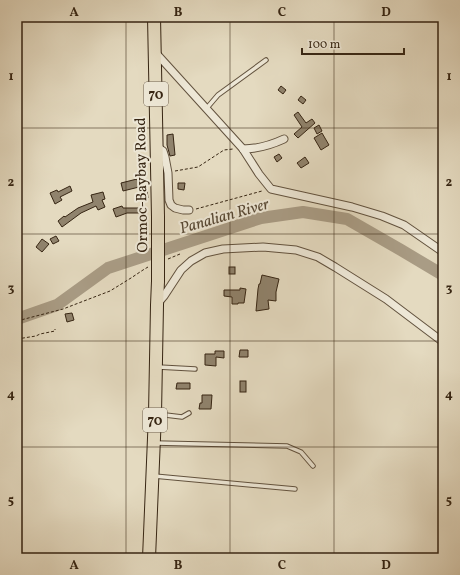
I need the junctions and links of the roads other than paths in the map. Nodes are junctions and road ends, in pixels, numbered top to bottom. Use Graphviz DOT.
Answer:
graph roads {
  1 [pos="154,17"];
  2 [pos="155,52"];
  3 [pos="266,60"];
  4 [pos="206,109"];
  5 [pos="284,139"];
  6 [pos="243,149"];
  7 [pos="162,171"];
  8 [pos="190,210"];
  9 [pos="443,252"];
  10 [pos="157,305"];
  11 [pos="443,342"];
  12 [pos="156,367"];
  13 [pos="195,369"];
  14 [pos="189,413"];
  15 [pos="155,414"];
  16 [pos="154,443"];
  17 [pos="313,466"];
  18 [pos="153,476"];
  19 [pos="295,489"];
  20 [pos="149,558"];
  1 -- 2 [label="highway, Ormoc-Baybay Road / 70"];
  2 -- 4 [label="street"];
  2 -- 7 [label="highway, Ormoc-Baybay Road / 70"];
  3 -- 4 [label="lane"];
  4 -- 6 [label="street"];
  5 -- 6 [label="street"];
  6 -- 9 [label="street"];
  7 -- 8 [label="street"];
  7 -- 10 [label="highway, Ormoc-Baybay Road / 70, bridge"];
  10 -- 11 [label="street"];
  10 -- 12 [label="highway, 70"];
  12 -- 13 [label="lane"];
  12 -- 15 [label="highway, 70"];
  14 -- 15 [label="lane"];
  15 -- 16 [label="highway, 70"];
  16 -- 17 [label="lane"];
  16 -- 18 [label="highway, 70"];
  18 -- 19 [label="lane"];
  18 -- 20 [label="highway, 70"];
}
